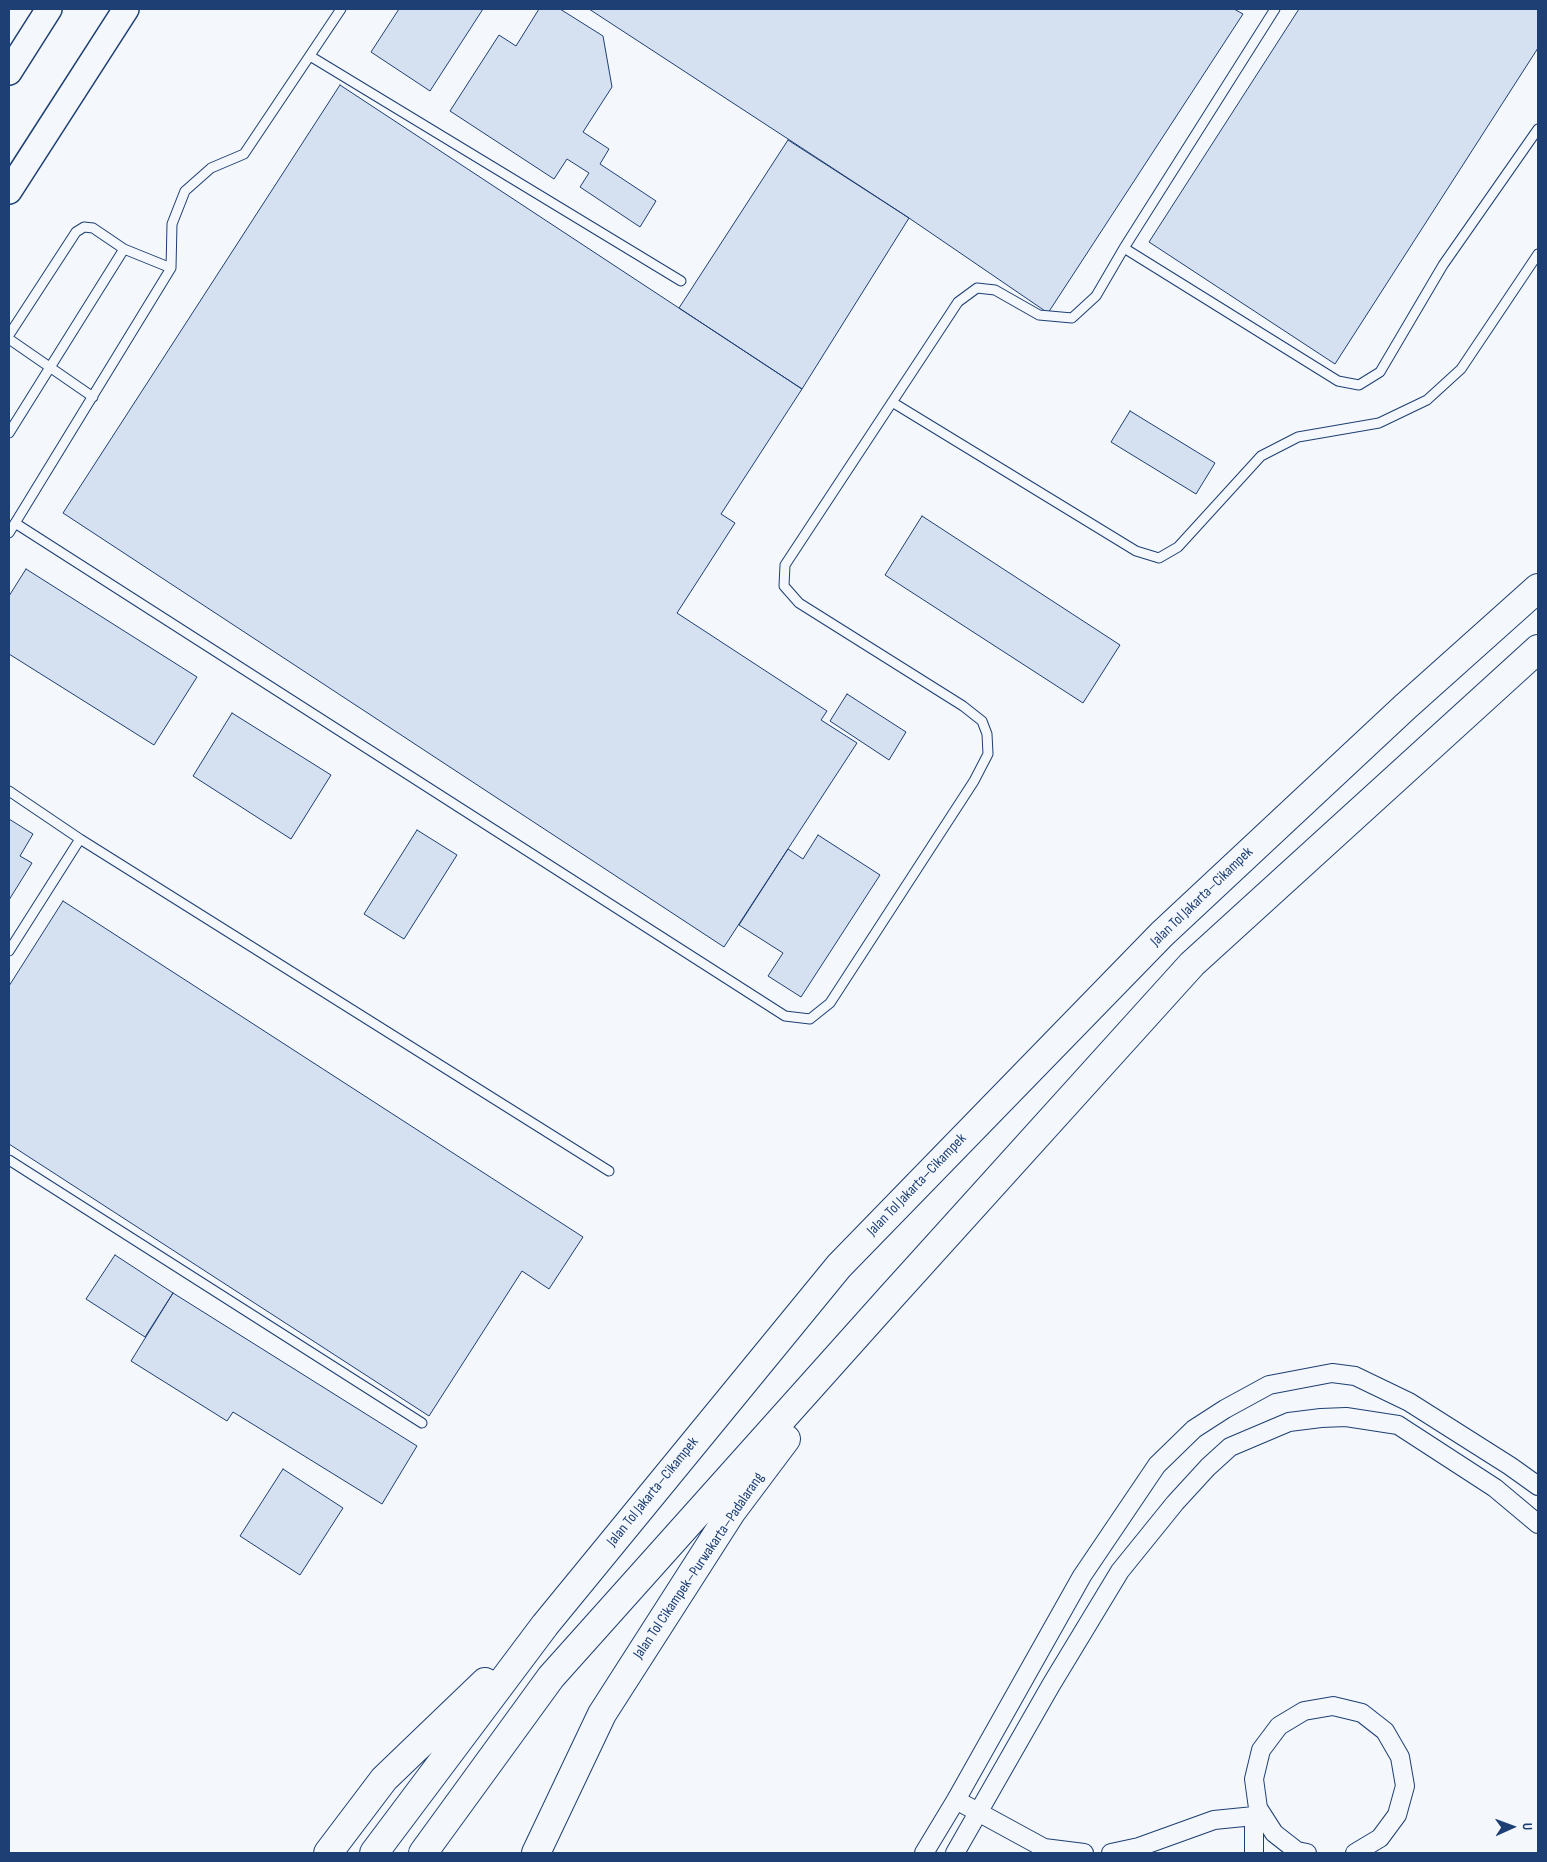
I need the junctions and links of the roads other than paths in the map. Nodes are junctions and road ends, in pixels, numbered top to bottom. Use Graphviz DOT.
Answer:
graph roads {
  1 [pos="49,9"];
  2 [pos="126,9"];
  3 [pos="341,9"];
  4 [pos="1275,9"];
  5 [pos="310,56"];
  6 [pos="9,72"];
  7 [pos="1538,129"];
  8 [pos="9,191"];
  9 [pos="1124,248"];
  10 [pos="124,249"];
  11 [pos="1538,254"];
  12 [pos="171,268"];
  13 [pos="681,282"];
  14 [pos="9,335"];
  15 [pos="9,339"];
  16 [pos="50,367"];
  17 [pos="93,397"];
  18 [pos="892,402"];
  19 [pos="9,433"];
  20 [pos="15,522"];
  21 [pos="9,533"];
  22 [pos="1538,588"];
  23 [pos="1538,649"];
  24 [pos="9,791"];
  25 [pos="80,839"];
  26 [pos="9,951"];
  27 [pos="9,1160"];
  28 [pos="609,1171"];
  29 [pos="891,1297"];
  30 [pos="422,1423"];
  31 [pos="1538,1486"];
  32 [pos="1538,1524"];
  33 [pos="545,1625"];
  34 [pos="956,1800"];
  35 [pos="979,1812"];
  36 [pos="1256,1812"];
  37 [pos="328,1853"];
  38 [pos="374,1853"];
  39 [pos="423,1853"];
  40 [pos="536,1853"];
  41 [pos="924,1853"];
  42 [pos="955,1853"];
  43 [pos="1084,1853"];
  44 [pos="1111,1853"];
  45 [pos="1254,1853"];
  46 [pos="1307,1853"];
  47 [pos="1356,1853"];
  1 -- 6 [label="street"];
  2 -- 8 [label="street"];
  3 -- 5 [label="lane"];
  4 -- 9 [label="lane"];
  5 -- 12 [label="lane"];
  5 -- 13 [label="lane"];
  7 -- 9 [label="lane"];
  9 -- 18 [label="lane"];
  10 -- 12 [label="lane"];
  10 -- 14 [label="lane"];
  10 -- 16 [label="lane"];
  11 -- 18 [label="lane"];
  12 -- 17 [label="lane"];
  15 -- 16 [label="lane"];
  16 -- 17 [label="lane"];
  16 -- 19 [label="lane"];
  17 -- 20 [label="lane"];
  18 -- 20 [label="lane"];
  20 -- 21 [label="lane"];
  22 -- 33 [label="highway, Jalan Tol Jakarta–Cikampek"];
  23 -- 29 [label="highway"];
  24 -- 25 [label="lane"];
  25 -- 26 [label="lane"];
  25 -- 28 [label="lane"];
  27 -- 30 [label="lane"];
  29 -- 39 [label="highway"];
  29 -- 40 [label="highway, Jalan Tol Cikampek–Purwakarta–Padalarang"];
  31 -- 34 [label="street"];
  32 -- 35 [label="street"];
  33 -- 37 [label="highway"];
  33 -- 38 [label="highway, Jalan Tol Jakarta–Cikampek"];
  34 -- 35 [label="street"];
  34 -- 41 [label="street"];
  35 -- 42 [label="street"];
  35 -- 43 [label="street"];
  36 -- 44 [label="street"];
  36 -- 45 [label="street"];
  36 -- 46 [label="street"];
  36 -- 47 [label="street"];
}
